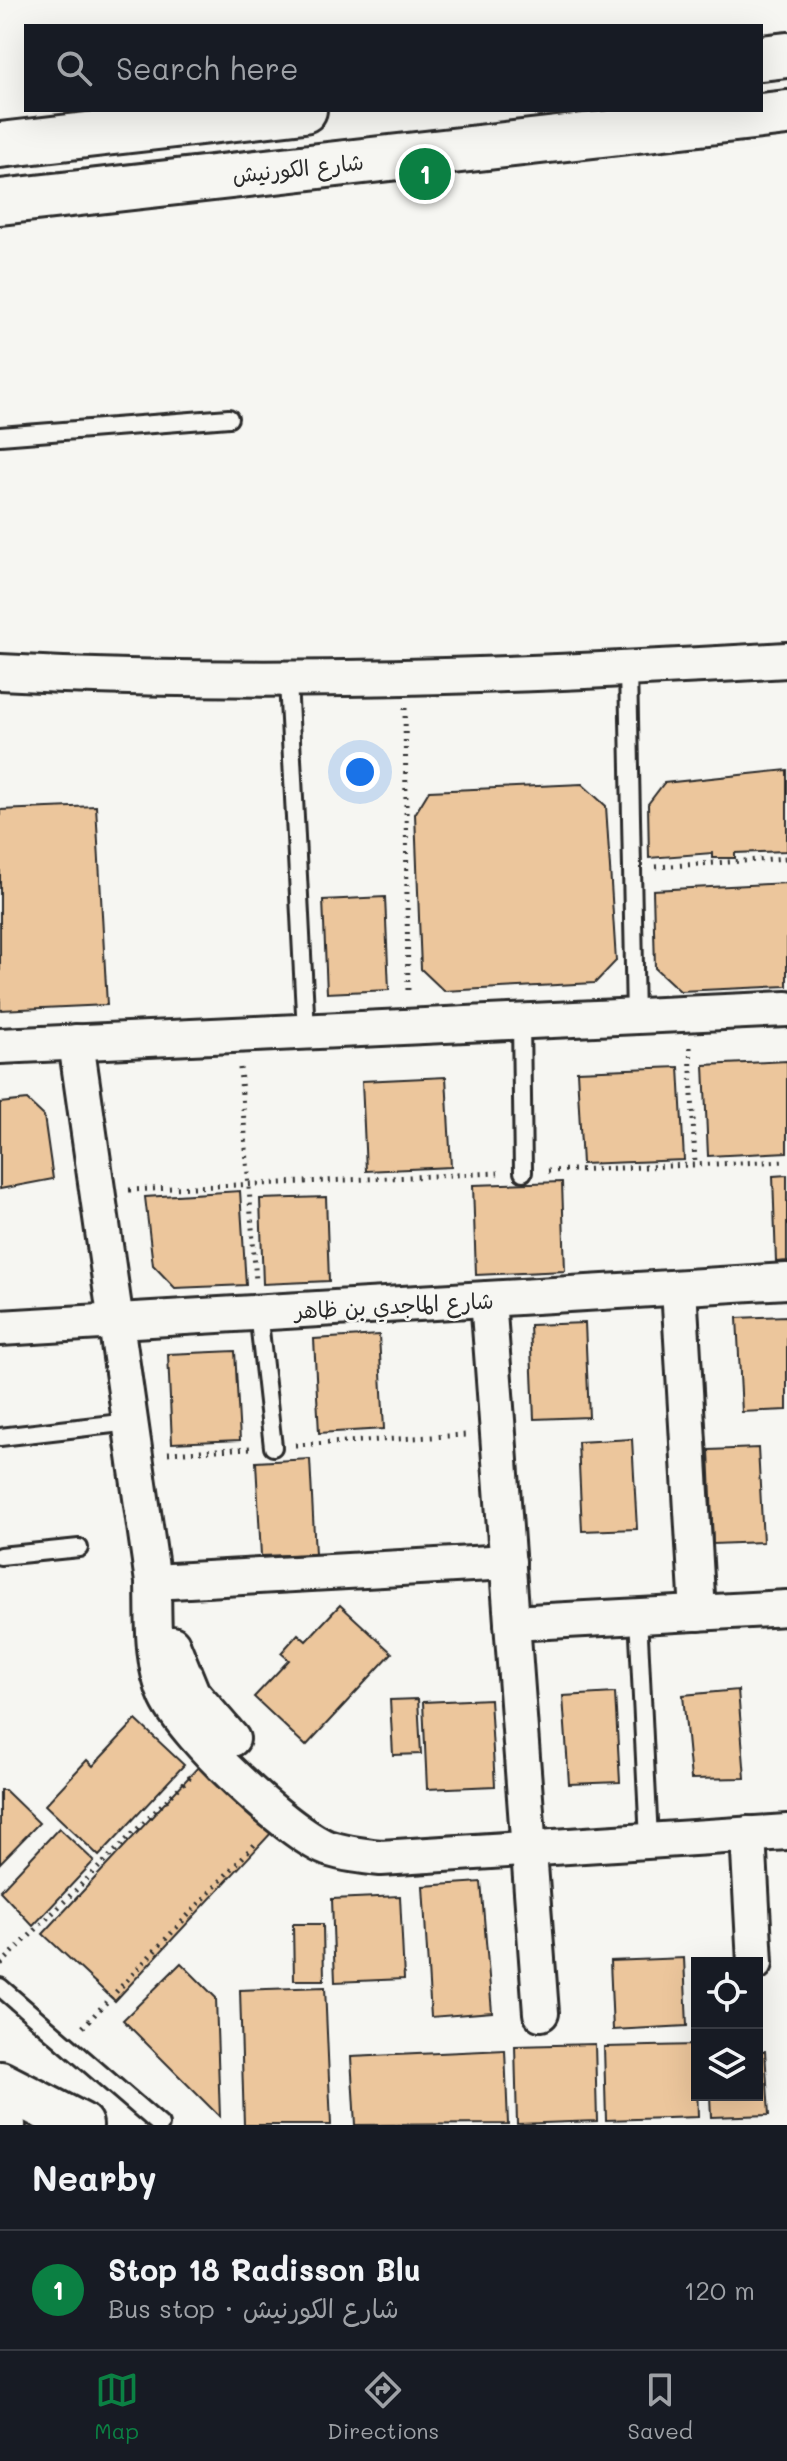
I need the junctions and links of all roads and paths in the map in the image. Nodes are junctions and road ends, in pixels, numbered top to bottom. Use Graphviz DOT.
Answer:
graph roads {
  1 [pos="787,55"];
  2 [pos="763,58"];
  3 [pos="287,112"];
  4 [pos="787,113"];
  5 [pos="0,145"];
  6 [pos="45,195"];
  7 [pos="0,202"];
  8 [pos="0,215"];
  9 [pos="229,418"];
  10 [pos="0,436"];
  11 [pos="787,660"];
  12 [pos="628,669"];
  13 [pos="0,672"];
  14 [pos="405,678"];
  15 [pos="288,681"];
  16 [pos="787,858"];
  17 [pos="632,869"];
  18 [pos="787,1009"];
  19 [pos="689,1014"];
  20 [pos="635,1017"];
  21 [pos="521,1021"];
  22 [pos="409,1027"];
  23 [pos="306,1032"];
  24 [pos="238,1035"];
  25 [pos="76,1042"];
  26 [pos="0,1046"];
  27 [pos="787,1161"];
  28 [pos="695,1165"];
  29 [pos="523,1172"];
  30 [pos="249,1184"];
  31 [pos="97,1191"];
  32 [pos="787,1281"];
  33 [pos="679,1288"];
  34 [pos="488,1299"];
  35 [pos="258,1312"];
  36 [pos="116,1321"];
  37 [pos="0,1328"];
  38 [pos="498,1433"];
  39 [pos="0,1437"];
  40 [pos="132,1439"];
  41 [pos="273,1447"];
  42 [pos="79,1548"];
  43 [pos="0,1556"];
  44 [pos="508,1562"];
  45 [pos="153,1582"];
  46 [pos="787,1608"];
  47 [pos="698,1613"];
  48 [pos="638,1616"];
  49 [pos="512,1623"];
  50 [pos="233,1761"];
  51 [pos="280,1818"];
  52 [pos="787,1832"];
  53 [pos="748,1834"];
  54 [pos="649,1840"];
  55 [pos="529,1847"];
  56 [pos="453,1852"];
  57 [pos="755,1957"];
  58 [pos="0,1964"];
  59 [pos="0,1987"];
  60 [pos="541,2013"];
  61 [pos="67,2044"];
  62 [pos="0,2084"];
  63 [pos="0,2114"];
  64 [pos="3,2125"];
  65 [pos="80,2125"];
  66 [pos="160,2125"];
  1 -- 2 [label="main road"];
  3 -- 5 [label="main road"];
  4 -- 6 [label="main road, شارع الكورنيش"];
  6 -- 7 [label="main road, شارع الكورنيش"];
  6 -- 8 [label="main road"];
  9 -- 10 [label="lane"];
  11 -- 12 [label="street"];
  12 -- 14 [label="street"];
  12 -- 17 [label="lane"];
  13 -- 15 [label="street"];
  14 -- 15 [label="street"];
  14 -- 22 [label="path"];
  15 -- 23 [label="lane"];
  16 -- 17 [label="path"];
  17 -- 20 [label="lane"];
  18 -- 19 [label="street"];
  19 -- 20 [label="street"];
  19 -- 28 [label="path"];
  20 -- 21 [label="street"];
  21 -- 22 [label="street"];
  21 -- 29 [label="lane"];
  22 -- 23 [label="street"];
  23 -- 24 [label="street"];
  24 -- 25 [label="street"];
  24 -- 30 [label="path"];
  25 -- 26 [label="street"];
  25 -- 31 [label="street"];
  27 -- 28 [label="path"];
  28 -- 29 [label="path"];
  29 -- 30 [label="path"];
  30 -- 31 [label="path"];
  30 -- 35 [label="path"];
  31 -- 36 [label="street"];
  32 -- 33 [label="street, شارع الماجدي بن ظاهر"];
  33 -- 34 [label="street, شارع الماجدي بن ظاهر"];
  33 -- 47 [label="street"];
  34 -- 35 [label="street, شارع الماجدي بن ظاهر"];
  34 -- 38 [label="street"];
  35 -- 36 [label="street, شارع الماجدي بن ظاهر"];
  35 -- 41 [label="lane"];
  36 -- 37 [label="street, شارع الماجدي بن ظاهر"];
  36 -- 40 [label="street"];
  38 -- 41 [label="path"];
  38 -- 44 [label="street"];
  39 -- 40 [label="lane"];
  40 -- 41 [label="path"];
  40 -- 45 [label="street"];
  42 -- 43 [label="lane"];
  44 -- 45 [label="street"];
  44 -- 49 [label="street"];
  45 -- 50 [label="street"];
  46 -- 47 [label="street"];
  47 -- 48 [label="street"];
  48 -- 49 [label="street"];
  48 -- 54 [label="lane"];
  49 -- 55 [label="street"];
  50 -- 51 [label="street"];
  50 -- 56 [label="street"];
  50 -- 58 [label="path"];
  51 -- 56 [label="street"];
  51 -- 61 [label="path"];
  52 -- 53 [label="street"];
  53 -- 54 [label="street"];
  53 -- 57 [label="street"];
  54 -- 55 [label="street"];
  55 -- 56 [label="street"];
  55 -- 60 [label="street"];
  59 -- 61 [label="lane"];
  61 -- 66 [label="lane"];
  62 -- 65 [label="main road"];
  63 -- 64 [label="main road"];
}
